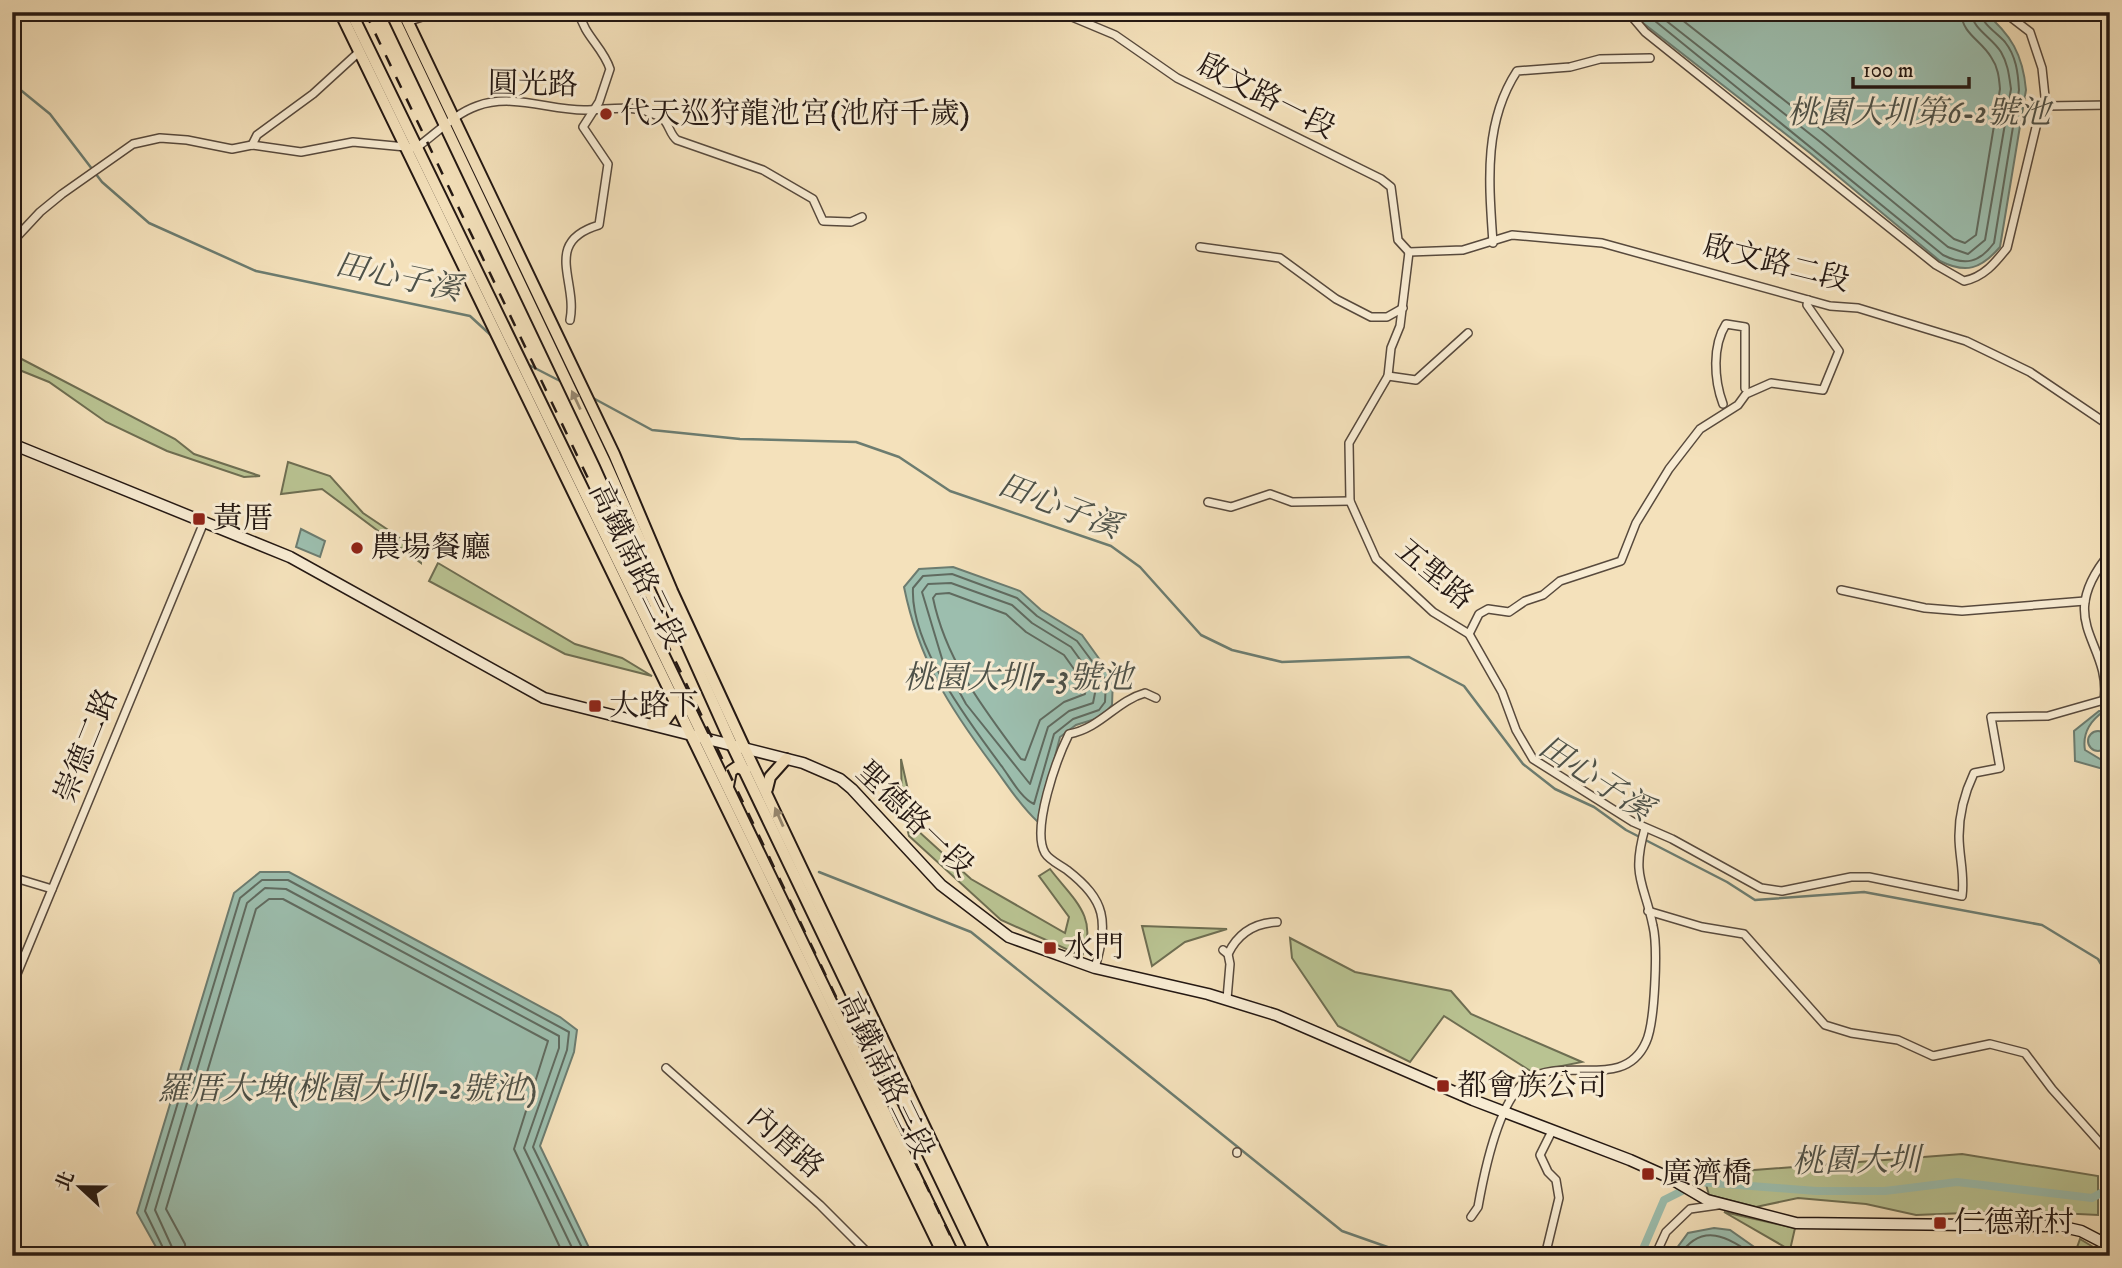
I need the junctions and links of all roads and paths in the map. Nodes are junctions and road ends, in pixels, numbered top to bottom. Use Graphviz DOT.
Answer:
graph roads {
  1 [pos="340,12"];
  2 [pos="351,12"];
  3 [pos="391,12"];
  4 [pos="437,12"];
  5 [pos="579,12"];
  6 [pos="1060,12"];
  7 [pos="1628,12"];
  8 [pos="2004,12"];
  9 [pos="405,17"];
  10 [pos="359,52"];
  11 [pos="1650,58"];
  12 [pos="2110,105"];
  13 [pos="2046,106"];
  14 [pos="594,108"];
  15 [pos="450,122"];
  16 [pos="252,145"];
  17 [pos="411,148"];
  18 [pos="862,217"];
  19 [pos="12,242"];
  20 [pos="1493,243"];
  21 [pos="1200,247"];
  22 [pos="1409,252"];
  23 [pos="472,276"];
  24 [pos="1808,300"];
  25 [pos="1403,307"];
  26 [pos="570,320"];
  27 [pos="1468,333"];
  28 [pos="1388,376"];
  29 [pos="1745,388"];
  30 [pos="1723,404"];
  31 [pos="2110,426"];
  32 [pos="556,440"];
  33 [pos="12,444"];
  34 [pos="609,458"];
  35 [pos="1350,501"];
  36 [pos="1208,502"];
  37 [pos="579,506"];
  38 [pos="204,522"];
  39 [pos="2110,553"];
  40 [pos="1840,590"];
  41 [pos="2085,601"];
  42 [pos="1469,634"];
  43 [pos="673,696"];
  44 [pos="1156,698"];
  45 [pos="716,708"];
  46 [pos="696,721"];
  47 [pos="652,724"];
  48 [pos="692,735"];
  49 [pos="705,738"];
  50 [pos="732,745"];
  51 [pos="745,749"];
  52 [pos="786,759"];
  53 [pos="746,770"];
  54 [pos="728,787"];
  55 [pos="767,789"];
  56 [pos="1644,829"];
  57 [pos="12,877"];
  58 [pos="52,889"];
  59 [pos="1648,911"];
  60 [pos="1277,922"];
  61 [pos="1095,968"];
  62 [pos="12,986"];
  63 [pos="830,994"];
  64 [pos="1227,999"];
  65 [pos="839,1038"];
  66 [pos="666,1068"];
  67 [pos="1503,1112"];
  68 [pos="1552,1131"];
  69 [pos="2110,1154"];
  70 [pos="1722,1205"];
  71 [pos="1471,1217"];
  72 [pos="2110,1246"];
  73 [pos="872,1256"];
  74 [pos="944,1256"];
  75 [pos="954,1256"];
  76 [pos="976,1256"];
  77 [pos="986,1256"];
  78 [pos="1545,1256"];
  79 [pos="1654,1256"];
  1 -- 10 [label="main road, 高鐵南路三段"];
  2 -- 17 [label="main road, 高鐵南路三段"];
  3 -- 15 [label="main road, 高鐵南路三段"];
  4 -- 9 [label="street"];
  5 -- 14 [label="street, 圓光路"];
  6 -- 22 [label="street, 啟文路一段"];
  7 -- 13 [label="street"];
  8 -- 13 [label="street"];
  9 -- 15 [label="main road, 高鐵南路三段"];
  10 -- 16 [label="street"];
  10 -- 17 [label="main road, 高鐵南路三段"];
  11 -- 20 [label="street"];
  12 -- 13 [label="street"];
  14 -- 15 [label="street, 圓光路"];
  14 -- 18 [label="street"];
  14 -- 26 [label="street"];
  15 -- 17 [label="street, 圓光路"];
  34 -- 15 [label="main road, 高鐵南路三段, one-way"];
  16 -- 17 [label="street"];
  16 -- 19 [label="street"];
  17 -- 23 [label="main road, 高鐵南路三段"];
  20 -- 22 [label="street, 啟文路二段"];
  20 -- 24 [label="street, 啟文路二段"];
  21 -- 25 [label="street"];
  22 -- 25 [label="street, 五聖路"];
  23 -- 32 [label="main road, 高鐵南路三段"];
  23 -- 37 [label="main road, 高鐵南路三段"];
  24 -- 31 [label="street, 啟文路二段"];
  24 -- 42 [label="street"];
  25 -- 28 [label="street, 五聖路"];
  27 -- 28 [label="street"];
  28 -- 35 [label="street, 五聖路"];
  29 -- 30 [label="street"];
  32 -- 37 [label="main road"];
  32 -- 46 [label="main road, 高鐵南路三段"];
  33 -- 38 [label="street, 聖德路一段"];
  34 -- 45 [label="main road, 高鐵南路三段"];
  34 -- 51 [label="main road, 高鐵南路三段"];
  35 -- 36 [label="street"];
  35 -- 42 [label="street, 五聖路"];
  37 -- 43 [label="main road, 高鐵南路三段"];
  38 -- 47 [label="street, 聖德路一段"];
  38 -- 58 [label="street, 崇德二路"];
  39 -- 41 [label="street"];
  40 -- 41 [label="street"];
  41 -- 56 [label="street, 五聖路"];
  42 -- 56 [label="street, 五聖路"];
  43 -- 47 [label="main road"];
  43 -- 48 [label="main road, 高鐵南路三段"];
  44 -- 61 [label="street"];
  45 -- 46 [label="main road"];
  45 -- 50 [label="main road, 高鐵南路三段"];
  46 -- 49 [label="main road, 高鐵南路三段"];
  47 -- 48 [label="street, 聖德路一段"];
  48 -- 49 [label="street, 聖德路一段"];
  48 -- 65 [label="main road, 高鐵南路三段"];
  49 -- 50 [label="street, 聖德路一段"];
  49 -- 54 [label="main road, 高鐵南路三段"];
  50 -- 51 [label="street, 聖德路一段"];
  50 -- 53 [label="main road, 高鐵南路三段"];
  51 -- 52 [label="street, 聖德路一段"];
  51 -- 55 [label="main road, 高鐵南路三段"];
  52 -- 55 [label="main road"];
  52 -- 61 [label="street, 聖德路一段"];
  53 -- 54 [label="main road"];
  53 -- 76 [label="main road, 高鐵南路三段"];
  54 -- 63 [label="main road, 高鐵南路三段"];
  77 -- 55 [label="main road, 高鐵南路三段, one-way"];
  56 -- 59 [label="street"];
  57 -- 58 [label="street"];
  58 -- 62 [label="street, 崇德二路"];
  59 -- 67 [label="street"];
  59 -- 69 [label="street"];
  60 -- 64 [label="street"];
  61 -- 64 [label="street, 聖德路一段"];
  63 -- 65 [label="main road"];
  63 -- 75 [label="main road, 高鐵南路三段"];
  64 -- 67 [label="street, 聖德路一段"];
  65 -- 74 [label="main road, 高鐵南路三段"];
  66 -- 73 [label="street, 內厝路"];
  67 -- 68 [label="street, 聖德路一段"];
  67 -- 71 [label="street"];
  68 -- 70 [label="street, 聖德路一段"];
  68 -- 78 [label="street"];
  70 -- 72 [label="street"];
  70 -- 79 [label="street"];
}
